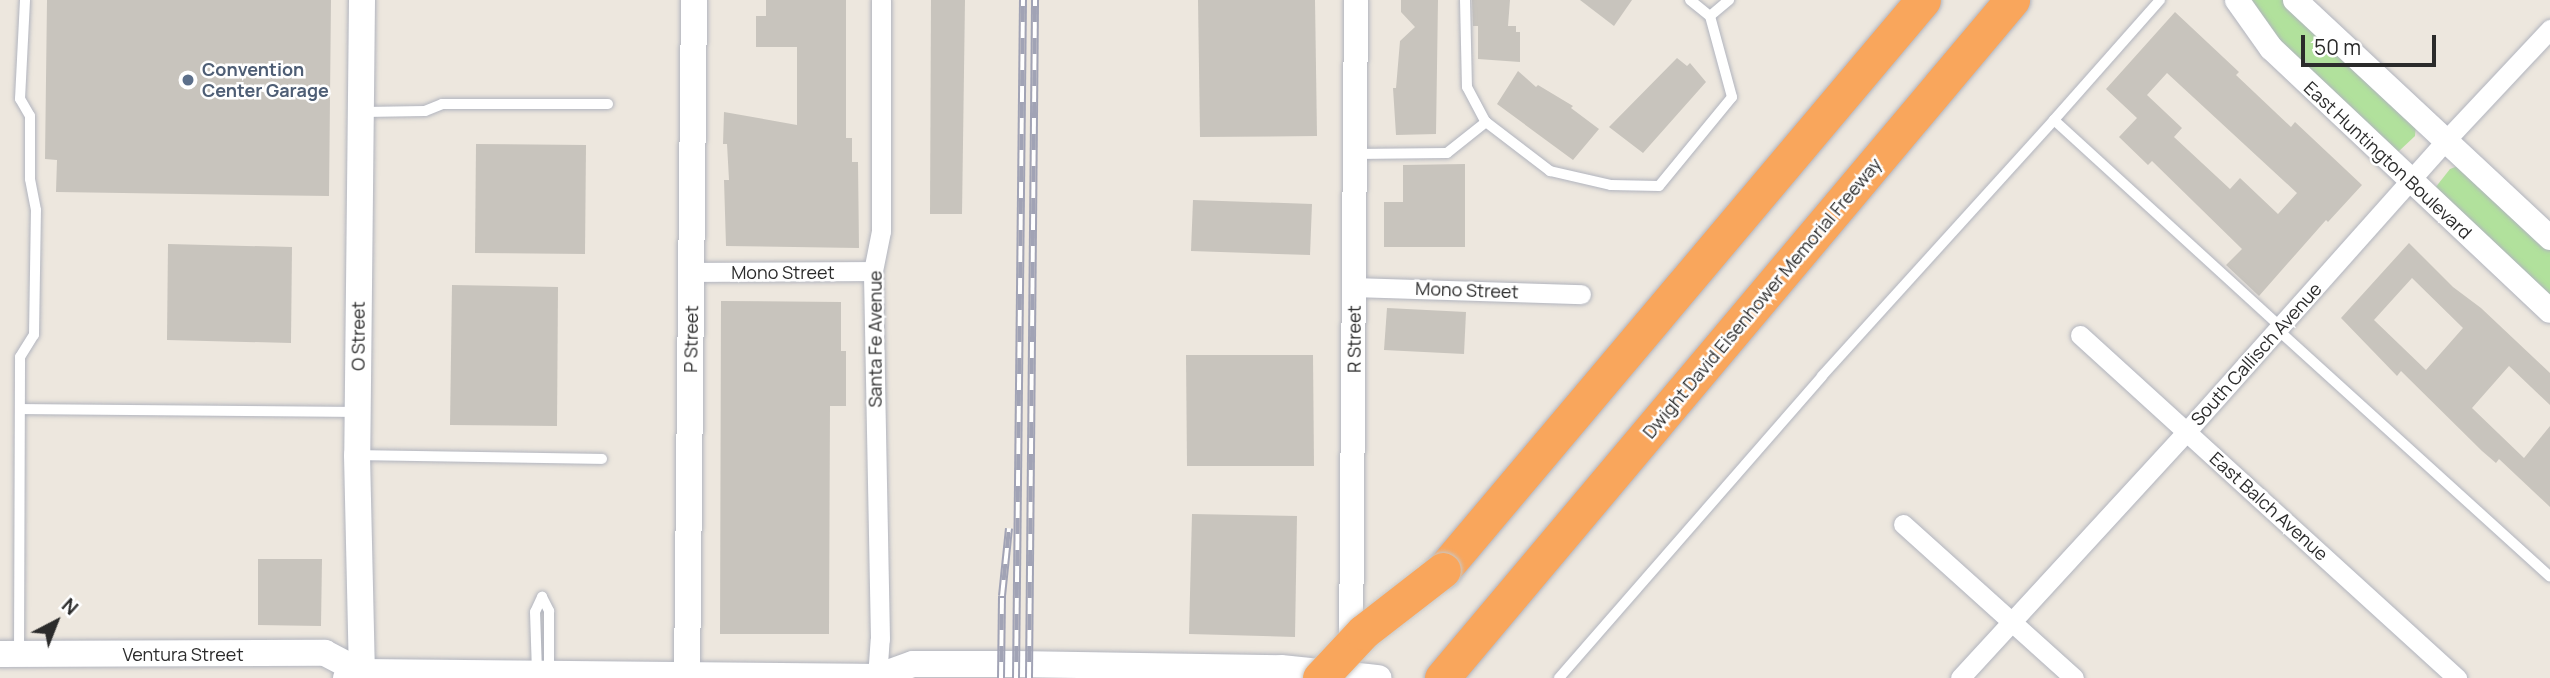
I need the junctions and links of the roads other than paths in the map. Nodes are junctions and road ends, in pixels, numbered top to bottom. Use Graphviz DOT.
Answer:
graph roads {
  1 [pos="24,0"];
  2 [pos="362,0"];
  3 [pos="694,0"];
  4 [pos="881,0"];
  5 [pos="1356,0"];
  6 [pos="1465,0"];
  7 [pos="1690,0"];
  8 [pos="1729,0"];
  9 [pos="1923,0"];
  10 [pos="2012,0"];
  11 [pos="2160,0"];
  12 [pos="2236,0"];
  13 [pos="2295,0"];
  14 [pos="1710,16"];
  15 [pos="2550,29"];
  16 [pos="608,104"];
  17 [pos="359,112"];
  18 [pos="2054,120"];
  19 [pos="1486,122"];
  20 [pos="2445,141"];
  21 [pos="1355,154"];
  22 [pos="2409,181"];
  23 [pos="2550,238"];
  24 [pos="873,271"];
  25 [pos="692,272"];
  26 [pos="1354,287"];
  27 [pos="1580,294"];
  28 [pos="2550,311"];
  29 [pos="2279,328"];
  30 [pos="2080,335"];
  31 [pos="20,409"];
  32 [pos="357,412"];
  33 [pos="2186,432"];
  34 [pos="357,455"];
  35 [pos="602,459"];
  36 [pos="1903,524"];
  37 [pos="2550,577"];
  38 [pos="2012,622"];
  39 [pos="9,654"];
  40 [pos="532,675"];
  41 [pos="357,677"];
  42 [pos="688,677"];
  43 [pos="1342,677"];
  44 [pos="878,678"];
  45 [pos="1378,678"];
  46 [pos="1442,678"];
  47 [pos="1559,678"];
  48 [pos="1959,678"];
  49 [pos="2074,678"];
  50 [pos="2457,678"];
  1 -- 31 [label="lane"];
  2 -- 17 [label="main road, O Street"];
  3 -- 25 [label="main road, P Street"];
  4 -- 24 [label="street, Santa Fe Avenue"];
  5 -- 21 [label="street, R Street"];
  6 -- 19 [label="lane"];
  7 -- 14 [label="lane"];
  8 -- 14 [label="lane"];
  9 -- 43 [label="highway, bridge"];
  10 -- 46 [label="highway, Dwight David Eisenhower Memorial Freeway"];
  11 -- 18 [label="lane"];
  12 -- 22 [label="street, East Huntington Boulevard"];
  13 -- 20 [label="street"];
  14 -- 19 [label="lane"];
  15 -- 20 [label="street, South Callisch Avenue"];
  16 -- 17 [label="lane"];
  17 -- 32 [label="main road, O Street"];
  18 -- 29 [label="lane"];
  18 -- 47 [label="lane"];
  19 -- 21 [label="lane"];
  20 -- 22 [label="street, South Callisch Avenue"];
  20 -- 23 [label="street"];
  21 -- 26 [label="street, R Street"];
  22 -- 28 [label="street, East Huntington Boulevard"];
  22 -- 29 [label="street, South Callisch Avenue"];
  24 -- 25 [label="street, Mono Street"];
  24 -- 44 [label="street, Santa Fe Avenue"];
  25 -- 42 [label="main road, P Street"];
  26 -- 27 [label="street, Mono Street"];
  26 -- 43 [label="street, R Street"];
  29 -- 33 [label="street, South Callisch Avenue"];
  29 -- 37 [label="lane"];
  30 -- 33 [label="street, East Balch Avenue"];
  31 -- 32 [label="lane"];
  31 -- 39 [label="lane"];
  32 -- 34 [label="main road, O Street"];
  33 -- 38 [label="street, South Callisch Avenue"];
  33 -- 50 [label="street, East Balch Avenue"];
  34 -- 35 [label="lane"];
  34 -- 41 [label="main road, O Street"];
  36 -- 38 [label="street"];
  38 -- 48 [label="street, South Callisch Avenue"];
  38 -- 49 [label="street"];
  39 -- 41 [label="main road, Ventura Street"];
  40 -- 40 [label="lane"];
  40 -- 41 [label="main road, Ventura Street"];
  40 -- 42 [label="main road, Ventura Street"];
  42 -- 44 [label="main road, Ventura Street"];
  43 -- 44 [label="main road, Ventura Street"];
  43 -- 45 [label="main road, Ventura Street"];
}
